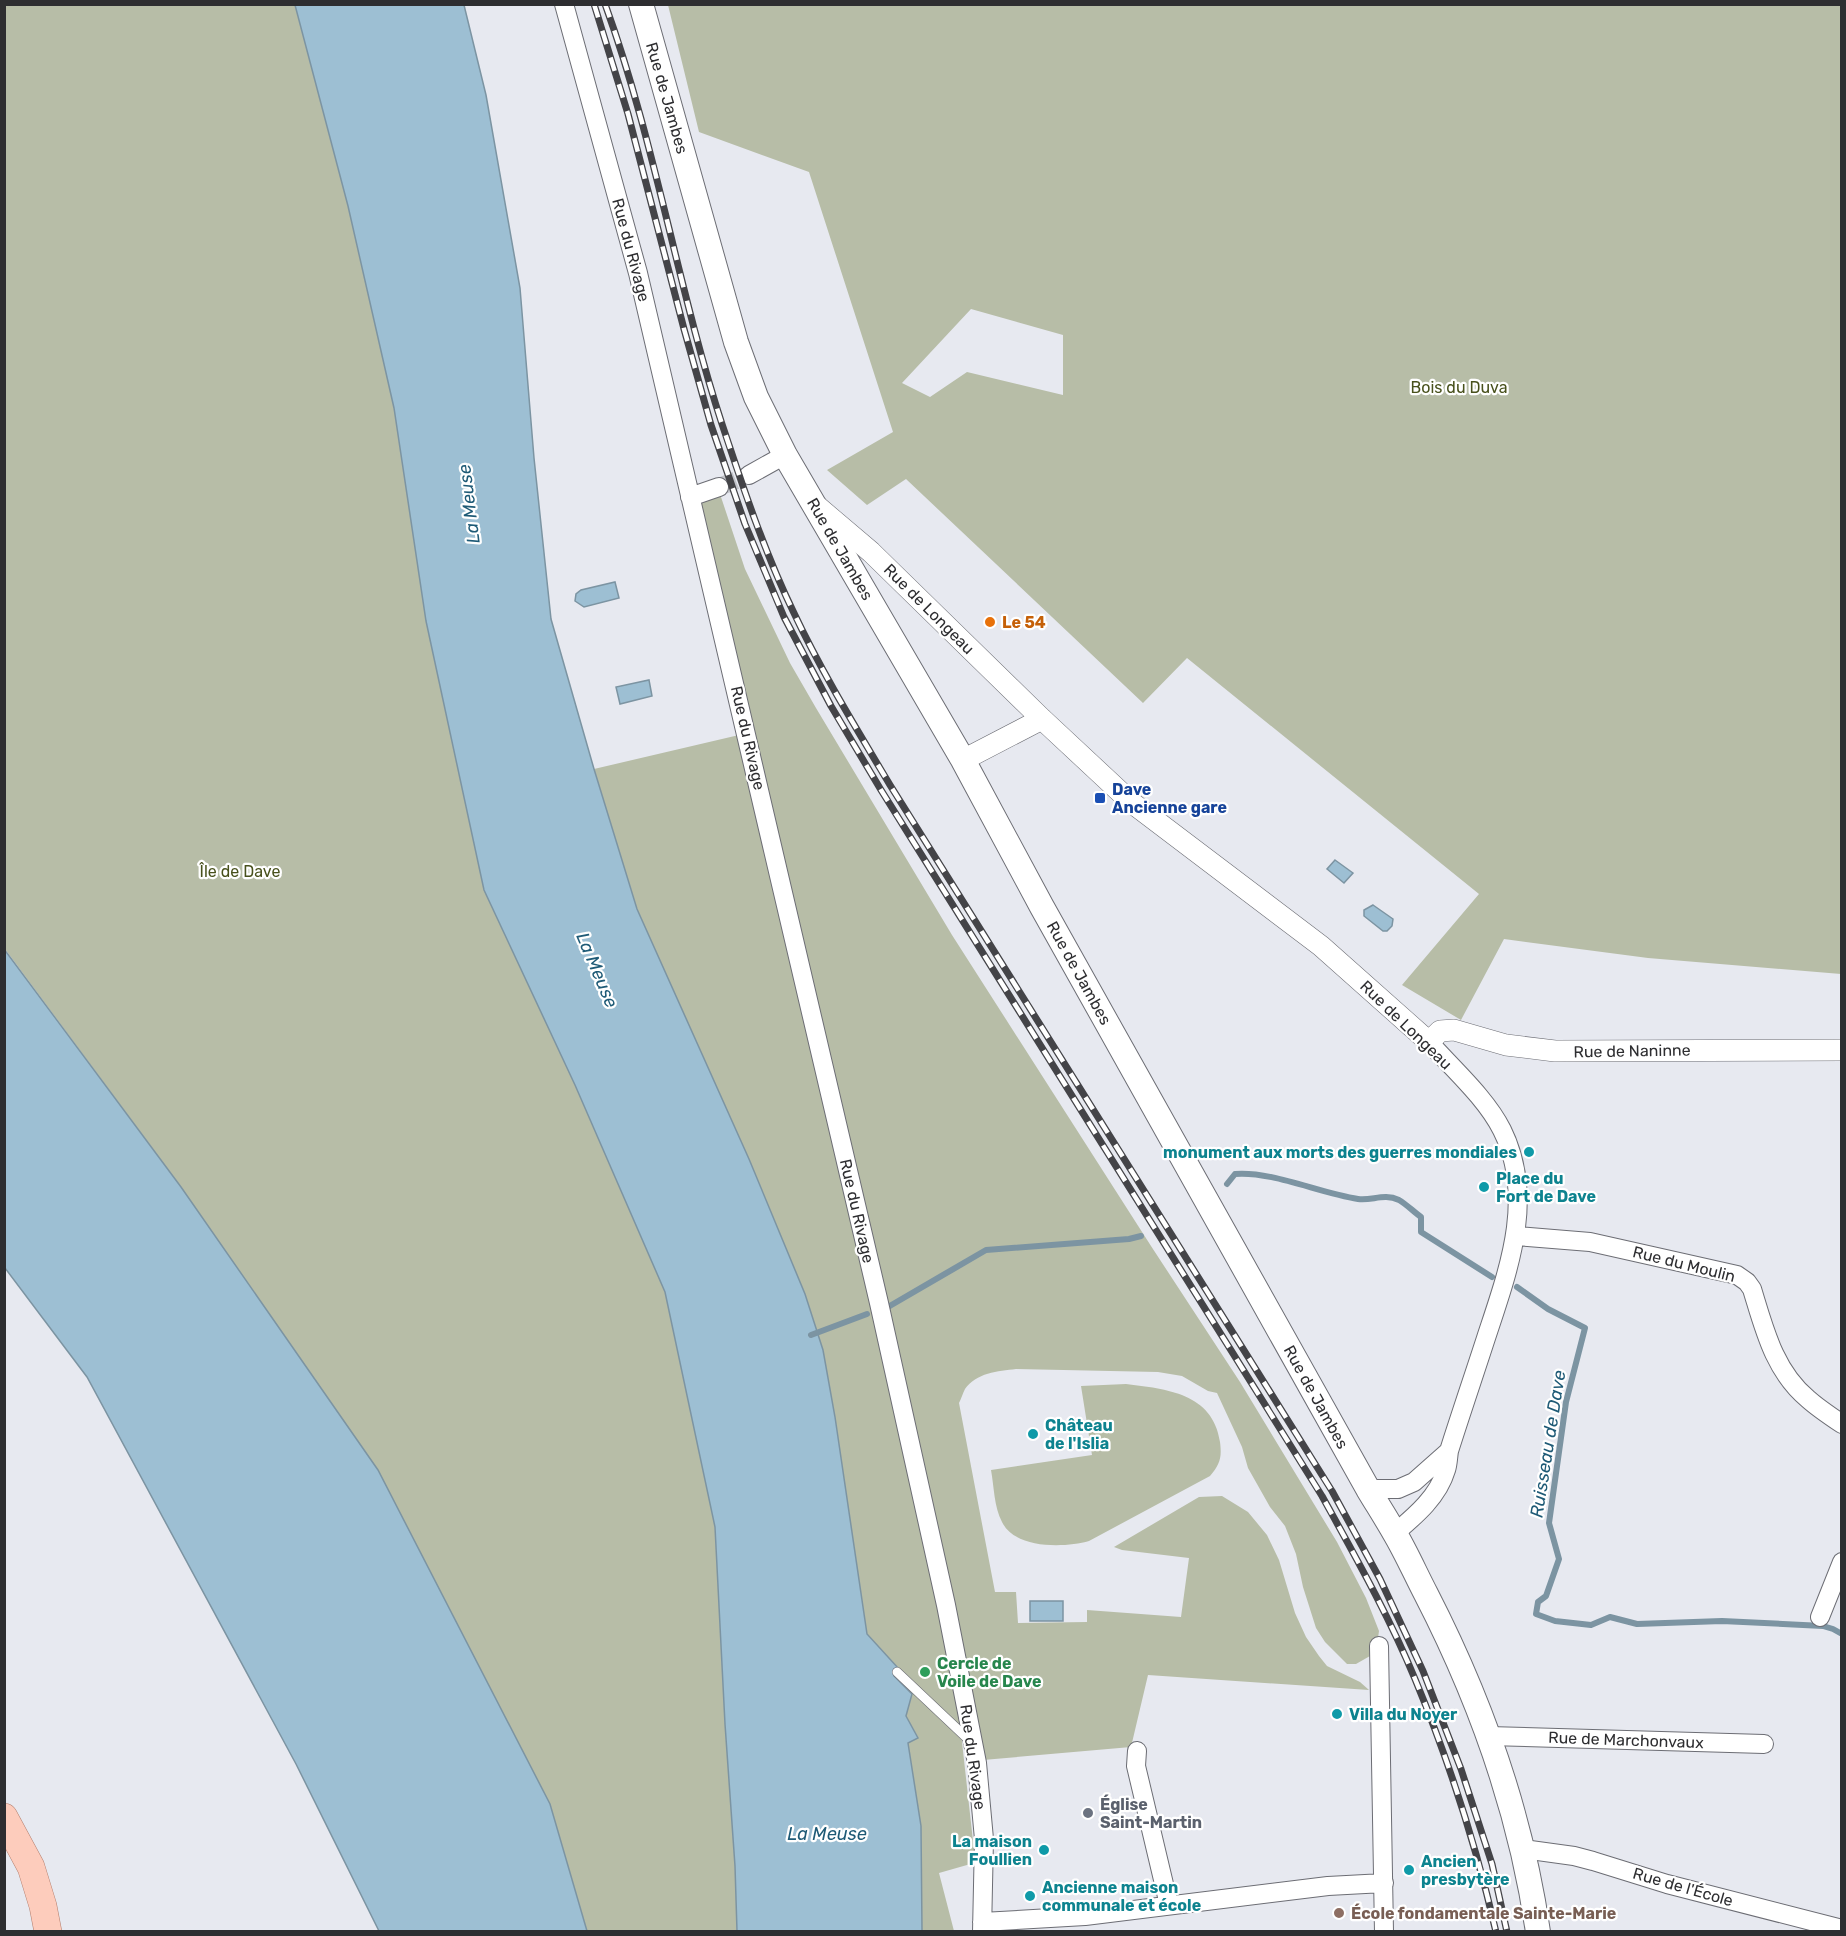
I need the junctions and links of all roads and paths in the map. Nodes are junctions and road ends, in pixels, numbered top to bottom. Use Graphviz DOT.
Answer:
graph roads {
  1 [pos="564,4"];
  2 [pos="640,4"];
  3 [pos="785,455"];
  4 [pos="749,475"];
  5 [pos="719,487"];
  6 [pos="690,497"];
  7 [pos="812,503"];
  8 [pos="1041,719"];
  9 [pos="963,760"];
  10 [pos="1429,1042"];
  11 [pos="1842,1050"];
  12 [pos="1516,1236"];
  13 [pos="1842,1424"];
  14 [pos="1449,1450"];
  15 [pos="1368,1490"];
  16 [pos="1395,1533"];
  17 [pos="1842,1562"];
  18 [pos="1820,1617"];
  19 [pos="1379,1646"];
  20 [pos="897,1672"];
  21 [pos="1488,1736"];
  22 [pos="974,1744"];
  23 [pos="1764,1744"];
  24 [pos="1137,1751"];
  25 [pos="4,1817"];
  26 [pos="1523,1849"];
  27 [pos="1384,1883"];
  28 [pos="1169,1905"];
  29 [pos="1084,1924"];
  30 [pos="982,1927"];
  31 [pos="1842,1929"];
  32 [pos="48,1932"];
  33 [pos="1384,1932"];
  34 [pos="1538,1932"];
  1 -- 6 [label="street, Rue du Rivage"];
  2 -- 3 [label="main road, Rue de Jambes"];
  3 -- 4 [label="street"];
  3 -- 7 [label="main road, Rue de Jambes"];
  5 -- 6 [label="street"];
  6 -- 22 [label="street, Rue du Rivage"];
  7 -- 8 [label="street, Rue de Longeau"];
  7 -- 9 [label="main road, Rue de Jambes"];
  8 -- 9 [label="street"];
  8 -- 10 [label="street, Rue de Longeau"];
  9 -- 15 [label="main road, Rue de Jambes"];
  10 -- 11 [label="street, Rue de Naninne"];
  10 -- 12 [label="street, Rue de Longeau"];
  12 -- 13 [label="street, Rue du Moulin"];
  12 -- 14 [label="street, Rue de Longeau"];
  14 -- 15 [label="street, Rue de Longeau"];
  14 -- 16 [label="street, Rue de Longeau"];
  15 -- 16 [label="main road, Rue de Jambes"];
  16 -- 21 [label="main road, Rue de Jambes"];
  17 -- 18 [label="street"];
  19 -- 27 [label="street"];
  20 -- 22 [label="lane"];
  21 -- 23 [label="street, Rue de Marchonvaux"];
  21 -- 26 [label="main road, Rue de Jambes"];
  22 -- 30 [label="street, Rue du Rivage"];
  24 -- 28 [label="street"];
  25 -- 32 [label="main road"];
  26 -- 31 [label="street, Rue de l'École"];
  26 -- 34 [label="main road, Rue de Jambes"];
  27 -- 28 [label="street"];
  27 -- 33 [label="street"];
  28 -- 29 [label="street"];
  29 -- 30 [label="street"];
}
